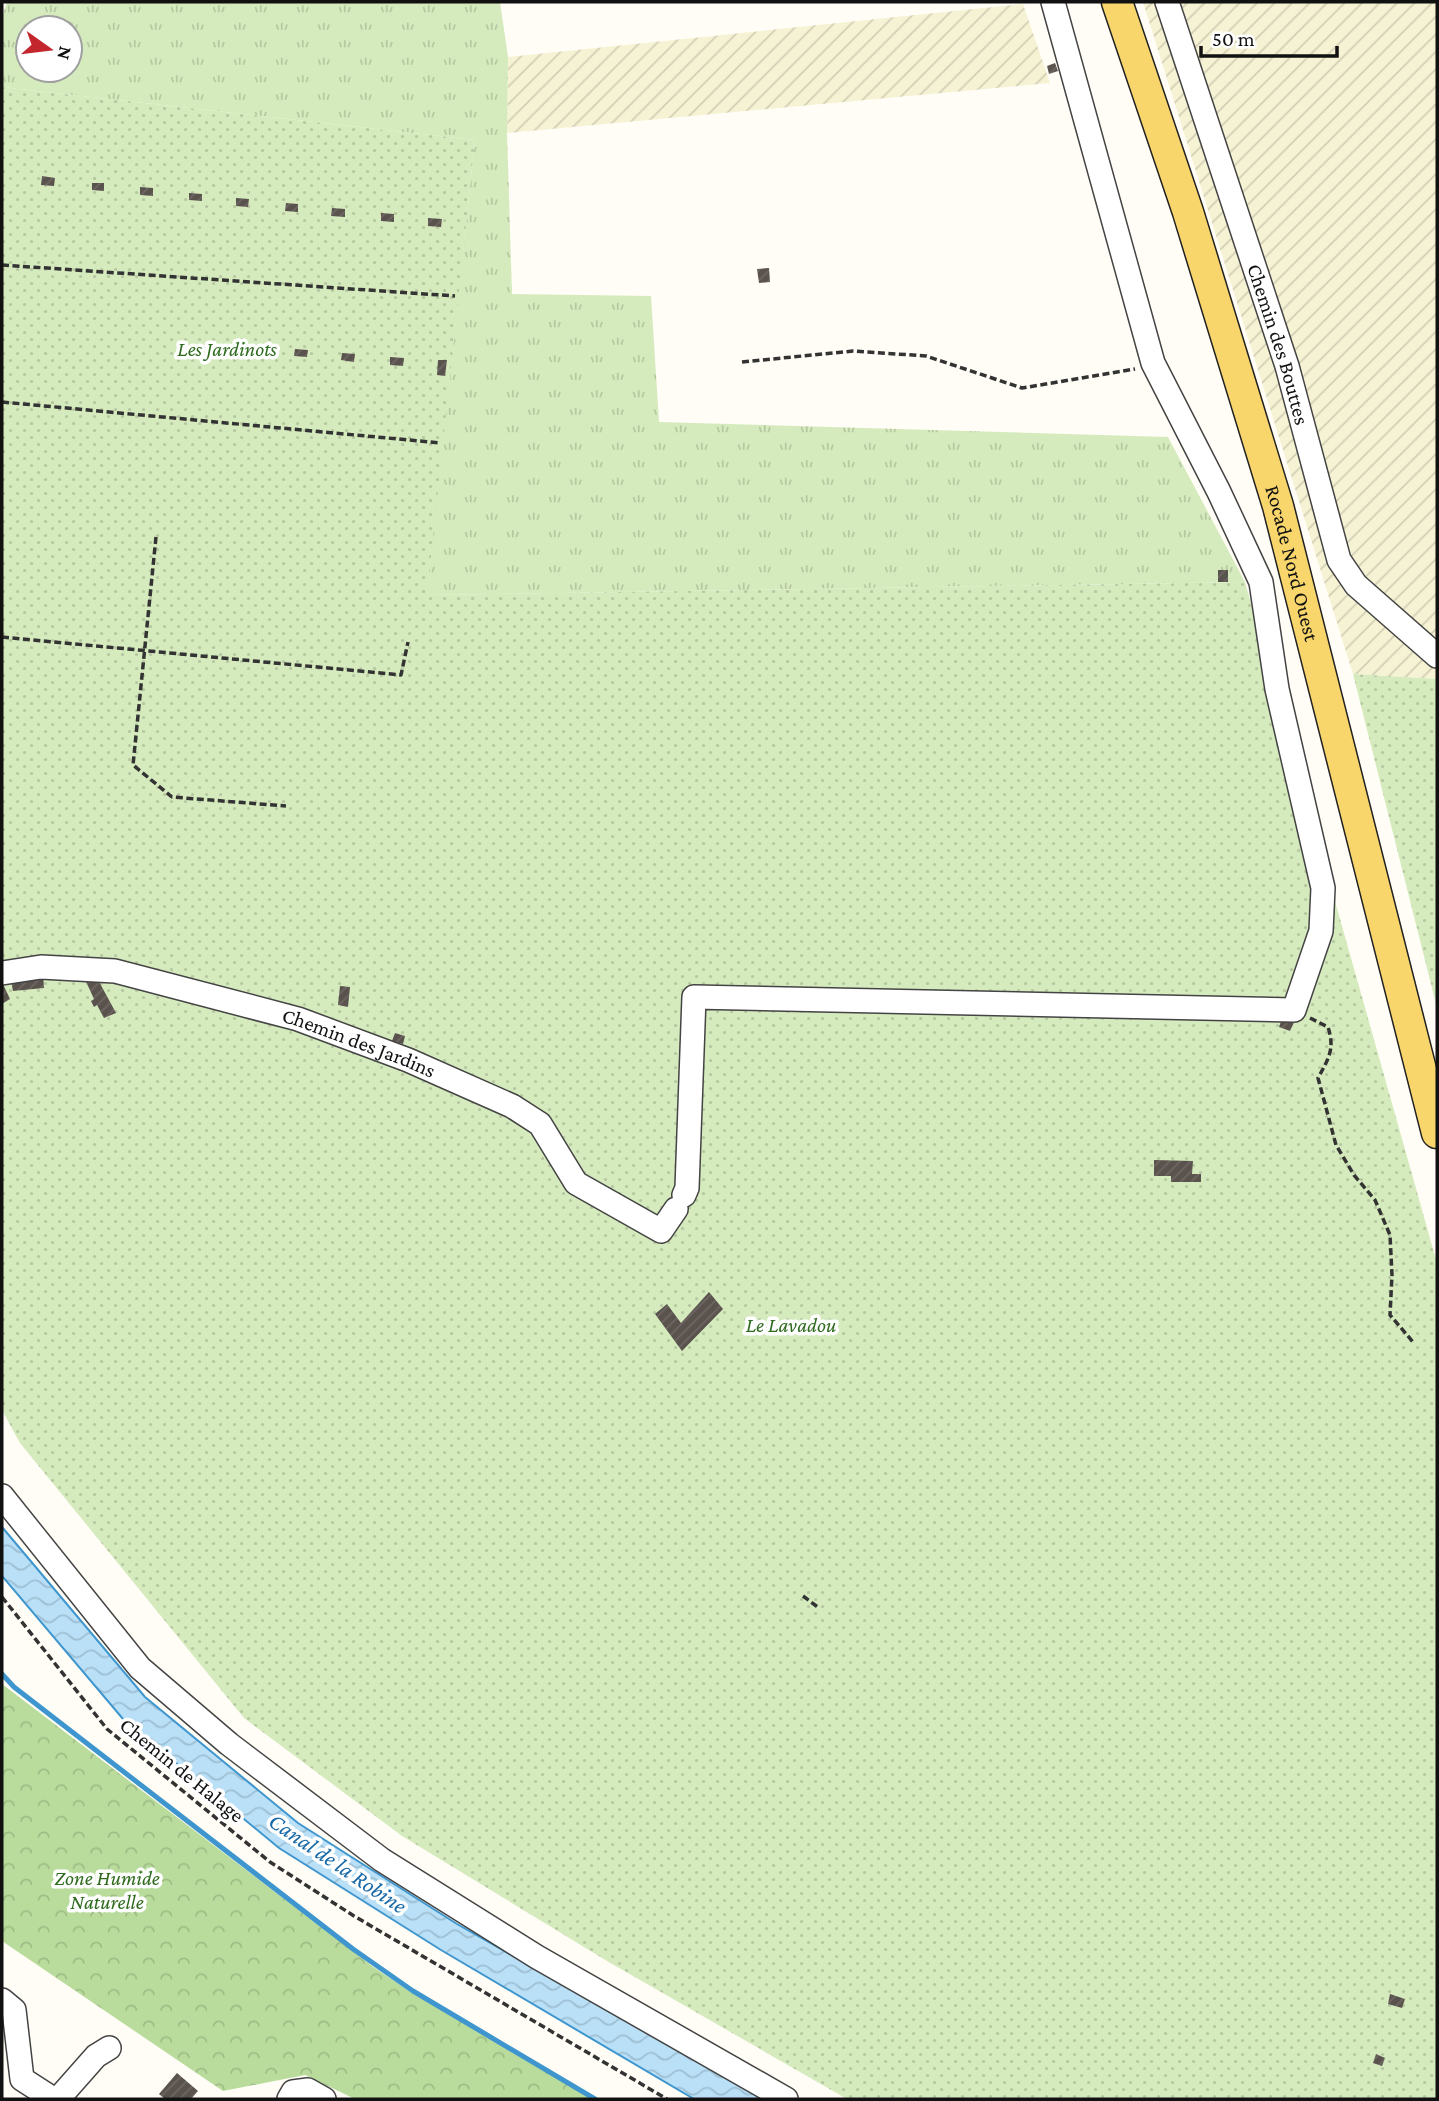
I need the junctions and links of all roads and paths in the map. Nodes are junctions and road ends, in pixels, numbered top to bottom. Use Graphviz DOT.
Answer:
graph roads {
  1 [pos="1054,2"];
  2 [pos="1117,2"];
  3 [pos="1167,2"];
  4 [pos="2,265"];
  5 [pos="455,296"];
  6 [pos="742,362"];
  7 [pos="1153,363"];
  8 [pos="2,402"];
  9 [pos="441,443"];
  10 [pos="156,537"];
  11 [pos="2,637"];
  12 [pos="408,642"];
  13 [pos="144,649"];
  14 [pos="1437,656"];
  15 [pos="286,806"];
  16 [pos="2,973"];
  17 [pos="1294,1010"];
  18 [pos="1437,1133"];
  19 [pos="1413,1342"];
  20 [pos="2,1496"];
  21 [pos="803,1596"];
  22 [pos="2,1597"];
  23 [pos="819,1608"];
  24 [pos="2,2000"];
  25 [pos="109,2048"];
  26 [pos="56,2099"];
  27 [pos="289,2099"];
  28 [pos="324,2099"];
  29 [pos="667,2099"];
  30 [pos="786,2099"];
  1 -- 7 [label="street"];
  2 -- 18 [label="main road, Rocade Nord Ouest"];
  3 -- 14 [label="street, Chemin des Bouttes"];
  4 -- 5 [label="path"];
  6 -- 7 [label="path"];
  7 -- 17 [label="street"];
  8 -- 9 [label="path"];
  10 -- 13 [label="path"];
  11 -- 13 [label="path"];
  12 -- 13 [label="path"];
  13 -- 15 [label="path"];
  16 -- 17 [label="street, Chemin des Jardins"];
  17 -- 19 [label="path"];
  20 -- 30 [label="street"];
  21 -- 23 [label="path"];
  22 -- 29 [label="path, Chemin de Halage"];
  24 -- 26 [label="street"];
  25 -- 26 [label="street"];
  27 -- 28 [label="street"];
}
